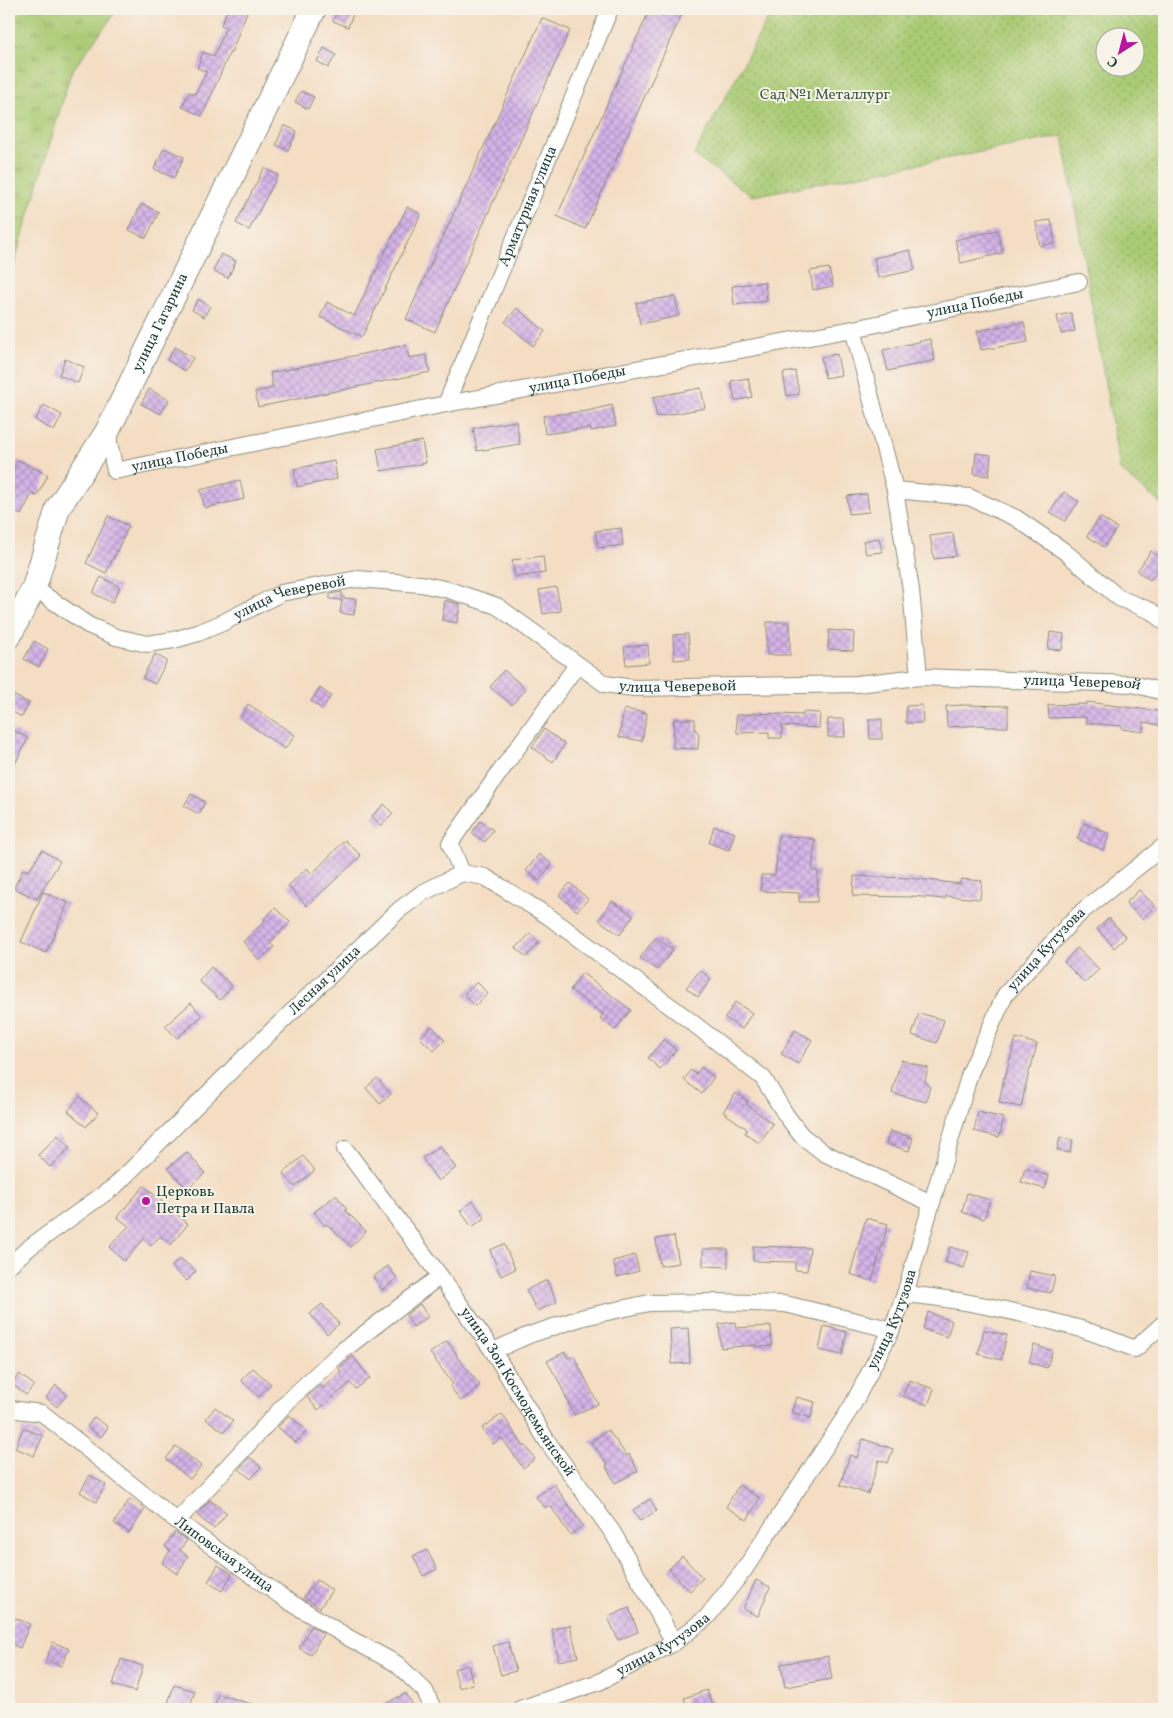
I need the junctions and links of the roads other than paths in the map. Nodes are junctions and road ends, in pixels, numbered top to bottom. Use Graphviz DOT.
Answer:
graph roads {
  1 [pos="314,9"];
  2 [pos="610,9"];
  3 [pos="1079,282"];
  4 [pos="853,329"];
  5 [pos="446,404"];
  6 [pos="107,432"];
  7 [pos="894,490"];
  8 [pos="34,588"];
  9 [pos="1164,622"];
  10 [pos="9,636"];
  11 [pos="577,665"];
  12 [pos="919,677"];
  13 [pos="1164,692"];
  14 [pos="1164,846"];
  15 [pos="462,873"];
  16 [pos="345,1149"];
  17 [pos="931,1203"];
  18 [pos="9,1265"];
  19 [pos="440,1276"];
  20 [pos="905,1294"];
  21 [pos="1164,1324"];
  22 [pos="891,1331"];
  23 [pos="493,1351"];
  24 [pos="9,1409"];
  25 [pos="177,1521"];
  26 [pos="674,1643"];
  27 [pos="433,1709"];
  28 [pos="520,1709"];
  1 -- 6 [label="street, улица Гагарина"];
  2 -- 5 [label="street, Арматурная улица"];
  3 -- 4 [label="street, улица Победы"];
  4 -- 5 [label="street, улица Победы"];
  4 -- 7 [label="street"];
  5 -- 6 [label="street, улица Победы"];
  6 -- 8 [label="street, улица Гагарина"];
  7 -- 9 [label="street"];
  7 -- 12 [label="street"];
  8 -- 10 [label="street, улица Гагарина"];
  8 -- 11 [label="street, улица Чеверевой"];
  11 -- 12 [label="street, улица Чеверевой"];
  11 -- 15 [label="street"];
  12 -- 13 [label="street, улица Чеверевой"];
  14 -- 17 [label="street, улица Кутузова"];
  15 -- 17 [label="street"];
  15 -- 18 [label="street, Лесная улица"];
  16 -- 19 [label="street, улица Зои Космодемьянской"];
  17 -- 20 [label="street, улица Кутузова"];
  19 -- 23 [label="street, улица Зои Космодемьянской"];
  19 -- 25 [label="street"];
  20 -- 21 [label="street"];
  20 -- 22 [label="street, улица Кутузова"];
  22 -- 23 [label="street"];
  22 -- 26 [label="street, улица Кутузова"];
  23 -- 26 [label="street, улица Зои Космодемьянской"];
  24 -- 25 [label="street, Липовская улица"];
  25 -- 27 [label="street, Липовская улица"];
  26 -- 28 [label="street, улица Кутузова"];
}
